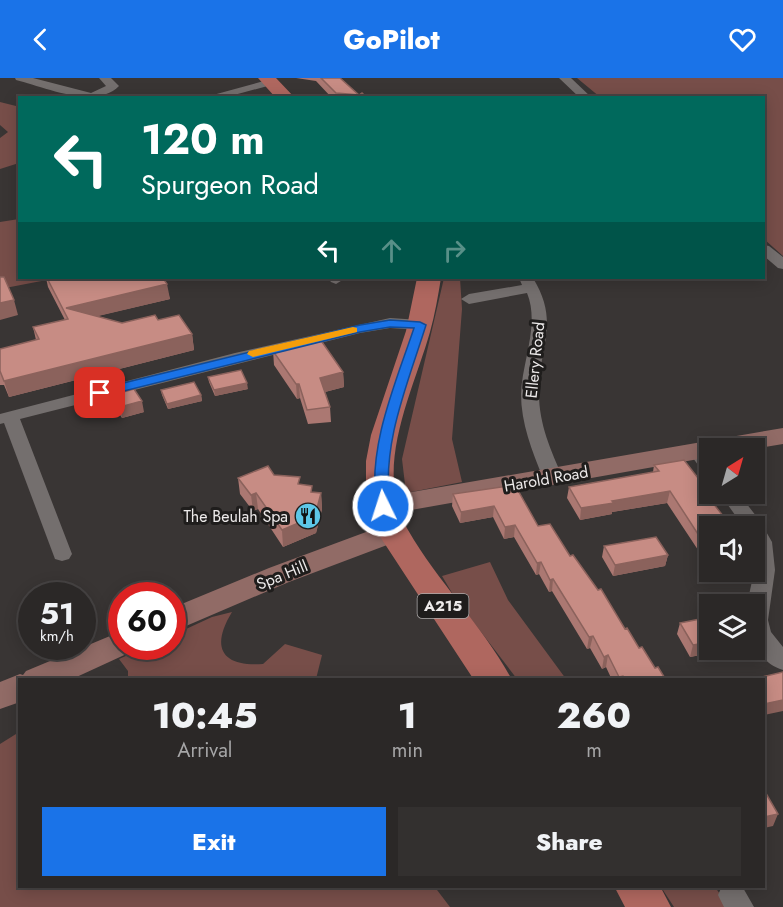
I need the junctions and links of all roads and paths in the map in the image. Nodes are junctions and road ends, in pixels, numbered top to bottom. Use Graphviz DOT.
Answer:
graph roads {
  1 [pos="20,78"];
  2 [pos="104,78"];
  3 [pos="564,78"];
  4 [pos="268,80"];
  5 [pos="214,96"];
  6 [pos="285,96"];
  7 [pos="585,96"];
  8 [pos="765,250"];
  9 [pos="783,266"];
  10 [pos="429,279"];
  11 [pos="529,283"];
  12 [pos="469,300"];
  13 [pos="420,325"];
  14 [pos="5,418"];
  15 [pos="783,436"];
  16 [pos="765,440"];
  17 [pos="699,455"];
  18 [pos="553,478"];
  19 [pos="737,504"];
  20 [pos="746,516"];
  21 [pos="388,519"];
  22 [pos="62,554"];
  23 [pos="764,582"];
  24 [pos="186,615"];
  25 [pos="108,649"];
  26 [pos="783,661"];
  27 [pos="42,678"];
  28 [pos="493,678"];
  29 [pos="18,688"];
  30 [pos="0,696"];
  31 [pos="635,888"];
  32 [pos="649,907"];
  1 -- 2 [label="street"];
  3 -- 7 [label="street"];
  4 -- 5 [label="street"];
  4 -- 6 [label="main road"];
  8 -- 9 [label="street"];
  10 -- 13 [label="main road, A215"];
  11 -- 12 [label="street"];
  11 -- 18 [label="street, Ellery Road"];
  13 -- 14 [label="street"];
  13 -- 21 [label="main road, A215"];
  14 -- 22 [label="street"];
  15 -- 16 [label="street, Harold Road"];
  17 -- 18 [label="street, Harold Road"];
  18 -- 21 [label="street, Harold Road"];
  19 -- 20 [label="street"];
  21 -- 24 [label="street, Spa Hill"];
  21 -- 28 [label="main road, A215"];
  23 -- 26 [label="street"];
  25 -- 27 [label="street"];
  29 -- 30 [label="street"];
  31 -- 32 [label="main road"];
}
